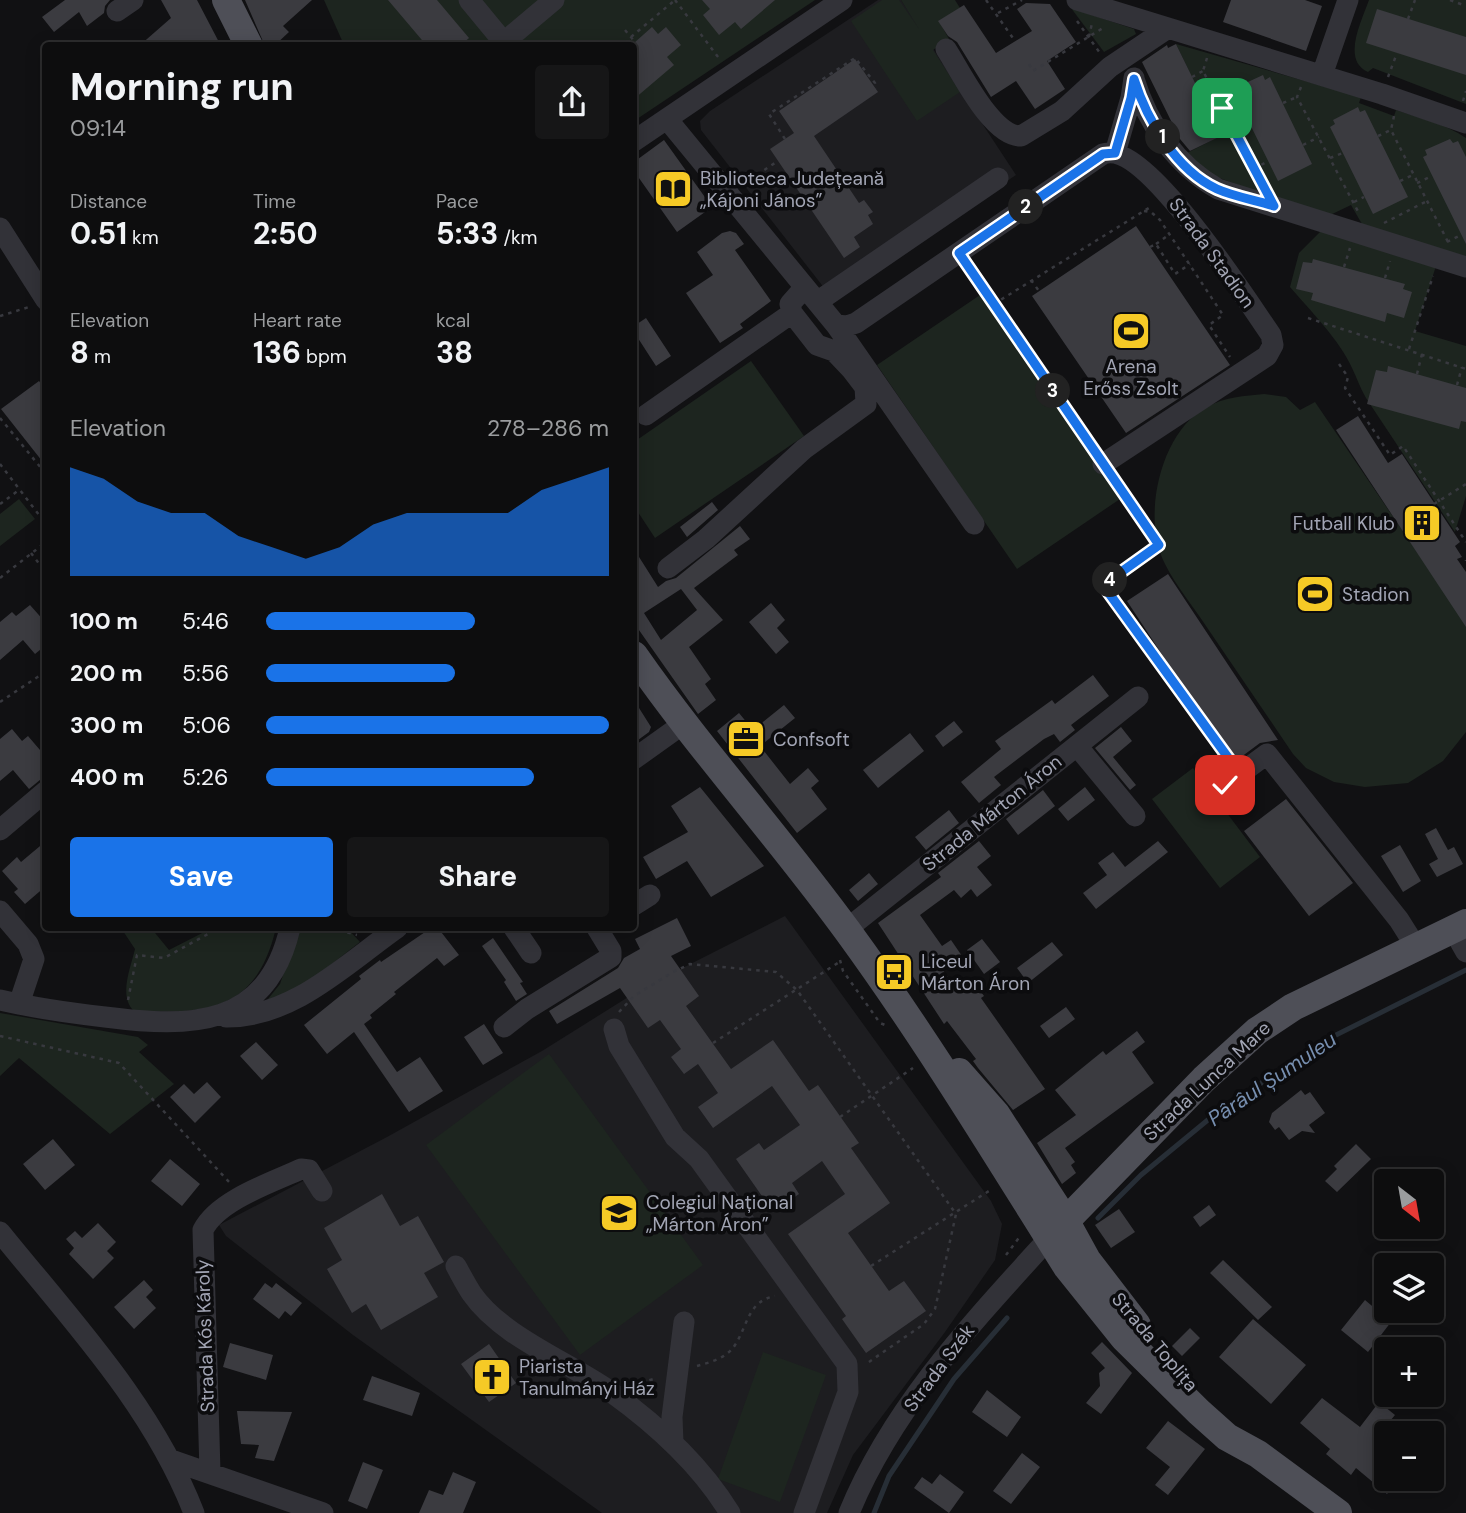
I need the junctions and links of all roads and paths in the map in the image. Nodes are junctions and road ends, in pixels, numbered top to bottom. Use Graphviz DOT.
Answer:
graph roads {
  1 [pos="470,0"];
  2 [pos="554,0"];
  3 [pos="675,0"];
  4 [pos="842,0"];
  5 [pos="986,0"];
  6 [pos="1022,0"];
  7 [pos="1348,0"];
  8 [pos="1415,0"];
  9 [pos="1450,0"];
  10 [pos="227,1"];
  11 [pos="1087,6"];
  12 [pos="1466,6"];
  13 [pos="998,13"];
  14 [pos="1124,15"];
  15 [pos="1408,19"];
  16 [pos="1168,29"];
  17 [pos="625,30"];
  18 [pos="631,37"];
  19 [pos="1089,37"];
  20 [pos="1015,41"];
  21 [pos="247,42"];
  22 [pos="504,42"];
  23 [pos="508,42"];
  24 [pos="635,42"];
  25 [pos="1212,42"];
  26 [pos="946,49"];
  27 [pos="1133,51"];
  28 [pos="1397,52"];
  29 [pos="1029,64"];
  30 [pos="1110,67"];
  31 [pos="1203,71"];
  32 [pos="1314,73"];
  33 [pos="732,75"];
  34 [pos="1192,77"];
  35 [pos="1134,79"];
  36 [pos="875,89"];
  37 [pos="1297,97"];
  38 [pos="1391,97"];
  39 [pos="1283,103"];
  40 [pos="1222,108"];
  41 [pos="1210,114"];
  42 [pos="667,118"];
  43 [pos="1247,118"];
  44 [pos="1466,123"];
  45 [pos="1232,126"];
  46 [pos="1391,130"];
  47 [pos="1378,136"];
  48 [pos="1318,137"];
  49 [pos="637,139"];
  50 [pos="785,139"];
  51 [pos="1303,145"];
  52 [pos="1115,153"];
  53 [pos="1343,153"];
  54 [pos="1330,158"];
  55 [pos="778,161"];
  56 [pos="1268,161"];
  57 [pos="1254,169"];
  58 [pos="1413,175"];
  59 [pos="1432,176"];
  60 [pos="998,178"];
  61 [pos="1400,181"];
  62 [pos="1417,183"];
  63 [pos="728,194"];
  64 [pos="1169,195"];
  65 [pos="1364,197"];
  66 [pos="1427,201"];
  67 [pos="1354,202"];
  68 [pos="1274,206"];
  69 [pos="1144,211"];
  70 [pos="0,228"];
  71 [pos="1170,234"];
  72 [pos="1371,234"];
  73 [pos="1461,235"];
  74 [pos="959,253"];
  75 [pos="1438,258"];
  76 [pos="1190,264"];
  77 [pos="1466,267"];
  78 [pos="1031,280"];
  79 [pos="1039,291"];
  80 [pos="811,295"];
  81 [pos="994,304"];
  82 [pos="41,305"];
  83 [pos="792,313"];
  84 [pos="0,316"];
  85 [pos="1308,318"];
  86 [pos="836,325"];
  87 [pos="1409,349"];
  88 [pos="1422,354"];
  89 [pos="1339,364"];
  90 [pos="1464,368"];
  91 [pos="1235,370"];
  92 [pos="1417,374"];
  93 [pos="1457,385"];
  94 [pos="646,415"];
  95 [pos="0,418"];
  96 [pos="0,464"];
  97 [pos="1103,464"];
  98 [pos="42,469"];
  99 [pos="1466,484"];
  100 [pos="19,490"];
  101 [pos="1439,501"];
  102 [pos="0,504"];
  103 [pos="1434,504"];
  104 [pos="42,519"];
  105 [pos="974,524"];
  106 [pos="1466,542"];
  107 [pos="42,545"];
  108 [pos="31,554"];
  109 [pos="42,568"];
  110 [pos="668,568"];
  111 [pos="0,578"];
  112 [pos="637,659"];
  113 [pos="39,677"];
  114 [pos="1138,697"];
  115 [pos="0,702"];
  116 [pos="683,724"];
  117 [pos="1077,746"];
  118 [pos="637,757"];
  119 [pos="1232,779"];
  120 [pos="42,794"];
  121 [pos="1135,816"];
  122 [pos="0,830"];
  123 [pos="0,911"];
  124 [pos="214,931"];
  125 [pos="289,931"];
  126 [pos="338,931"];
  127 [pos="353,931"];
  128 [pos="389,931"];
  129 [pos="516,931"];
  130 [pos="599,931"];
  131 [pos="1462,935"];
  132 [pos="840,940"];
  133 [pos="362,941"];
  134 [pos="1416,947"];
  135 [pos="531,953"];
  136 [pos="841,961"];
  137 [pos="797,990"];
  138 [pos="9,1002"];
  139 [pos="219,1017"];
  140 [pos="124,1020"];
  141 [pos="887,1026"];
  142 [pos="504,1027"];
  143 [pos="614,1029"];
  144 [pos="0,1036"];
  145 [pos="713,1043"];
  146 [pos="921,1054"];
  147 [pos="872,1096"];
  148 [pos="840,1116"];
  149 [pos="994,1187"];
  150 [pos="321,1191"];
  151 [pos="242,1196"];
  152 [pos="956,1214"];
  153 [pos="1057,1228"];
  154 [pos="0,1232"];
  155 [pos="456,1266"];
  156 [pos="871,1266"];
  157 [pos="796,1293"];
  158 [pos="684,1322"];
  159 [pos="847,1364"];
  160 [pos="678,1373"];
  161 [pos="610,1391"];
  162 [pos="674,1443"];
  163 [pos="171,1461"];
  164 [pos="210,1472"];
  165 [pos="194,1513"];
  166 [pos="324,1513"];
  167 [pos="730,1513"];
  168 [pos="804,1513"];
  169 [pos="849,1513"];
  170 [pos="1338,1513"];
  1 -- 22 [label="street"];
  2 -- 23 [label="street"];
  3 -- 18 [label="path"];
  3 -- 33 [label="path"];
  4 -- 33 [label="street"];
  5 -- 13 [label="path"];
  6 -- 13 [label="path"];
  7 -- 32 [label="street"];
  8 -- 15 [label="path"];
  9 -- 12 [label="path"];
  10 -- 21 [label="main road"];
  11 -- 14 [label="street"];
  11 -- 19 [label="path"];
  13 -- 20 [label="path"];
  14 -- 16 [label="street"];
  14 -- 19 [label="path"];
  16 -- 25 [label="street"];
  16 -- 27 [label="street"];
  17 -- 18 [label="path"];
  18 -- 24 [label="path"];
  19 -- 29 [label="path"];
  19 -- 30 [label="path"];
  25 -- 31 [label="path"];
  25 -- 32 [label="street"];
  26 -- 30 [label="street"];
  27 -- 30 [label="street"];
  27 -- 35 [label="street"];
  28 -- 38 [label="path"];
  31 -- 34 [label="path"];
  31 -- 40 [label="path"];
  32 -- 37 [label="path"];
  32 -- 38 [label="street"];
  33 -- 42 [label="street"];
  35 -- 52 [label="street"];
  35 -- 68 [label="street"];
  36 -- 50 [label="path"];
  37 -- 39 [label="path"];
  37 -- 48 [label="path"];
  38 -- 44 [label="street"];
  38 -- 46 [label="path"];
  40 -- 41 [label="path"];
  40 -- 45 [label="path"];
  42 -- 49 [label="street"];
  42 -- 63 [label="street"];
  43 -- 45 [label="path"];
  45 -- 57 [label="path"];
  46 -- 47 [label="path"];
  46 -- 58 [label="path"];
  48 -- 51 [label="path"];
  48 -- 54 [label="path"];
  52 -- 64 [label="street, Strada Stadion"];
  52 -- 74 [label="street"];
  53 -- 54 [label="path"];
  54 -- 67 [label="path"];
  55 -- 63 [label="path"];
  56 -- 57 [label="path"];
  57 -- 68 [label="path"];
  58 -- 61 [label="path"];
  58 -- 62 [label="path"];
  59 -- 62 [label="path"];
  60 -- 80 [label="street"];
  62 -- 66 [label="path"];
  63 -- 80 [label="street"];
  64 -- 69 [label="path"];
  64 -- 91 [label="street, Strada Stadion"];
  65 -- 67 [label="path"];
  66 -- 72 [label="path"];
  66 -- 73 [label="path"];
  67 -- 72 [label="path"];
  68 -- 72 [label="street"];
  69 -- 71 [label="path"];
  69 -- 78 [label="path"];
  70 -- 82 [label="street"];
  71 -- 76 [label="path"];
  71 -- 76 [label="path"];
  72 -- 75 [label="street"];
  74 -- 81 [label="path"];
  74 -- 86 [label="street"];
  75 -- 77 [label="street"];
  75 -- 87 [label="path"];
  76 -- 91 [label="path"];
  78 -- 79 [label="path"];
  78 -- 81 [label="path"];
  80 -- 83 [label="street"];
  80 -- 86 [label="street"];
  81 -- 97 [label="path"];
  82 -- 84 [label="path"];
  83 -- 94 [label="street"];
  83 -- 110 [label="street"];
  85 -- 87 [label="path"];
  86 -- 105 [label="street"];
  87 -- 88 [label="path"];
  88 -- 90 [label="path"];
  88 -- 92 [label="path"];
  89 -- 101 [label="path"];
  90 -- 93 [label="path"];
  91 -- 97 [label="street, Strada Stadion"];
  95 -- 98 [label="path"];
  96 -- 100 [label="path"];
  97 -- 119 [label="path"];
  99 -- 101 [label="path"];
  100 -- 102 [label="path"];
  100 -- 104 [label="path"];
  101 -- 103 [label="path"];
  101 -- 106 [label="path"];
  107 -- 108 [label="path"];
  108 -- 109 [label="path"];
  108 -- 111 [label="path"];
  112 -- 116 [label="main road"];
  113 -- 115 [label="path"];
  114 -- 117 [label="street, Strada Márton Áron"];
  116 -- 118 [label="street"];
  116 -- 132 [label="main road"];
  117 -- 121 [label="street"];
  117 -- 132 [label="street, Strada Márton Áron"];
  119 -- 134 [label="street"];
  120 -- 122 [label="street"];
  123 -- 138 [label="street"];
  124 -- 140 [label="path"];
  125 -- 139 [label="street"];
  126 -- 133 [label="path"];
  127 -- 133 [label="path"];
  128 -- 133 [label="street"];
  129 -- 135 [label="street"];
  130 -- 142 [label="street"];
  131 -- 134 [label="main road, Strada Lunca Mare"];
  132 -- 136 [label="path"];
  132 -- 146 [label="main road"];
  133 -- 139 [label="street"];
  134 -- 153 [label="main road, Strada Lunca Mare"];
  136 -- 137 [label="path"];
  136 -- 141 [label="path"];
  137 -- 143 [label="path"];
  137 -- 145 [label="path"];
  137 -- 147 [label="path"];
  138 -- 140 [label="street"];
  139 -- 140 [label="street"];
  143 -- 157 [label="street"];
  144 -- 151 [label="path"];
  146 -- 147 [label="path"];
  146 -- 153 [label="main road"];
  147 -- 148 [label="path"];
  147 -- 152 [label="path"];
  149 -- 152 [label="path"];
  150 -- 151 [label="street, Strada Kós Károly"];
  151 -- 164 [label="street, Strada Kós Károly"];
  152 -- 156 [label="path"];
  152 -- 159 [label="path"];
  153 -- 169 [label="street, Strada Szék"];
  153 -- 170 [label="main road, Strada Toplița"];
  154 -- 163 [label="street"];
  155 -- 161 [label="street"];
  157 -- 159 [label="street"];
  157 -- 160 [label="path"];
  158 -- 160 [label="street"];
  159 -- 168 [label="street"];
  160 -- 161 [label="path"];
  160 -- 162 [label="street"];
  161 -- 162 [label="street"];
  162 -- 167 [label="street"];
  163 -- 164 [label="street"];
  163 -- 165 [label="street"];
  164 -- 166 [label="street"];
}
